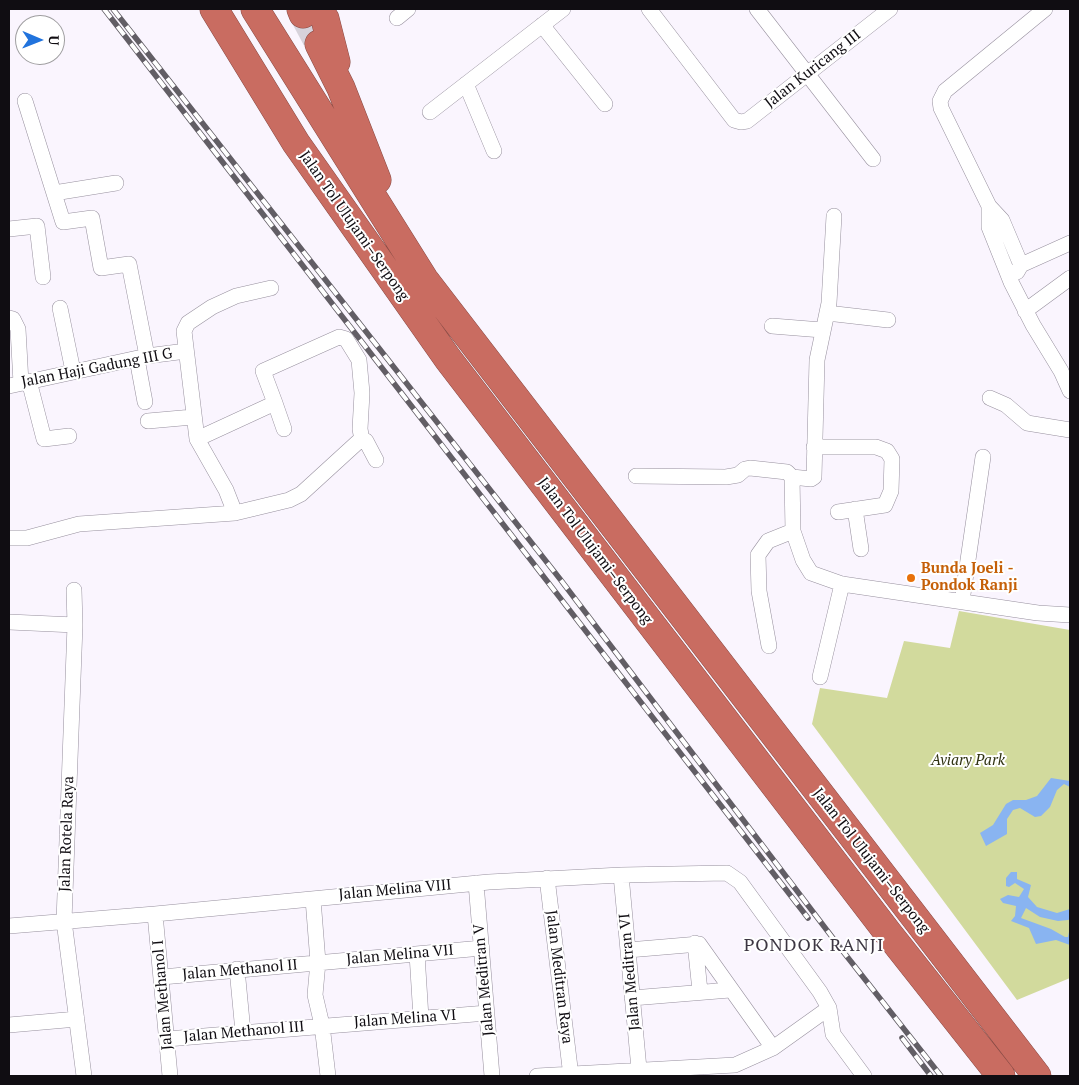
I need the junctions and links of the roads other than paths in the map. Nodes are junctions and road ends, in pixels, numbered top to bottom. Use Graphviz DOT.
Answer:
graph roads {
  1 [pos="214,9"];
  2 [pos="255,9"];
  3 [pos="274,9"];
  4 [pos="563,9"];
  5 [pos="649,9"];
  6 [pos="757,9"];
  7 [pos="890,9"];
  8 [pos="1045,9"];
  9 [pos="312,21"];
  10 [pos="542,25"];
  11 [pos="807,73"];
  12 [pos="466,84"];
  13 [pos="25,101"];
  14 [pos="605,104"];
  15 [pos="430,112"];
  16 [pos="494,151"];
  17 [pos="873,159"];
  18 [pos="116,183"];
  19 [pos="381,190"];
  20 [pos="54,193"];
  21 [pos="989,206"];
  22 [pos="834,216"];
  23 [pos="63,222"];
  24 [pos="35,226"];
  25 [pos="9,229"];
  26 [pos="1070,243"];
  27 [pos="1021,265"];
  28 [pos="44,277"];
  29 [pos="1070,278"];
  30 [pos="424,279"];
  31 [pos="1011,282"];
  32 [pos="271,288"];
  33 [pos="60,308"];
  34 [pos="1025,311"];
  35 [pos="827,312"];
  36 [pos="9,318"];
  37 [pos="888,320"];
  38 [pos="772,326"];
  39 [pos="822,330"];
  40 [pos="186,351"];
  41 [pos="142,357"];
  42 [pos="1066,368"];
  43 [pos="73,371"];
  44 [pos="20,383"];
  45 [pos="1070,392"];
  46 [pos="990,398"];
  47 [pos="145,402"];
  48 [pos="275,403"];
  49 [pos="193,417"];
  50 [pos="148,421"];
  51 [pos="284,429"];
  52 [pos="1070,430"];
  53 [pos="69,436"];
  54 [pos="197,439"];
  55 [pos="362,440"];
  56 [pos="814,447"];
  57 [pos="983,457"];
  58 [pos="376,460"];
  59 [pos="636,476"];
  60 [pos="792,477"];
  61 [pos="856,509"];
  62 [pos="838,512"];
  63 [pos="235,513"];
  64 [pos="793,531"];
  65 [pos="9,538"];
  66 [pos="861,549"];
  67 [pos="842,584"];
  68 [pos="74,590"];
  69 [pos="962,601"];
  70 [pos="1070,615"];
  71 [pos="9,622"];
  72 [pos="75,625"];
  73 [pos="769,646"];
  74 [pos="820,677"];
  75 [pos="621,875"];
  76 [pos="547,878"];
  77 [pos="476,883"];
  78 [pos="313,899"];
  79 [pos="64,906"];
  80 [pos="156,914"];
  81 [pos="9,926"];
  82 [pos="695,943"];
  83 [pos="482,948"];
  84 [pos="628,950"];
  85 [pos="417,954"];
  86 [pos="318,962"];
  87 [pos="237,969"];
  88 [pos="162,977"];
  89 [pos="730,990"];
  90 [pos="700,992"];
  91 [pos="632,998"];
  92 [pos="829,1008"];
  93 [pos="487,1013"];
  94 [pos="421,1018"];
  95 [pos="77,1019"];
  96 [pos="9,1025"];
  97 [pos="322,1025"];
  98 [pos="243,1032"];
  99 [pos="167,1040"];
  100 [pos="773,1048"];
  101 [pos="716,1070"];
  102 [pos="740,1070"];
  103 [pos="647,1071"];
  104 [pos="571,1075"];
  105 [pos="84,1076"];
  106 [pos="170,1076"];
  107 [pos="328,1076"];
  108 [pos="492,1076"];
  109 [pos="537,1076"];
  110 [pos="864,1076"];
  111 [pos="1001,1076"];
  112 [pos="1037,1076"];
  1 -- 111 [label="highway, Jalan Tol Ulujami–Serpong"];
  2 -- 30 [label="highway, Jalan Tol Ulujami–Serpong"];
  3 -- 19 [label="highway"];
  4 -- 10 [label="street"];
  5 -- 11 [label="street, Jalan Kuricang III"];
  6 -- 11 [label="street"];
  7 -- 11 [label="street, Jalan Kuricang III"];
  8 -- 21 [label="street"];
  9 -- 19 [label="highway"];
  10 -- 12 [label="street"];
  10 -- 14 [label="street"];
  11 -- 17 [label="street"];
  12 -- 15 [label="street"];
  12 -- 16 [label="street"];
  13 -- 20 [label="street"];
  18 -- 20 [label="street"];
  19 -- 30 [label="highway"];
  20 -- 23 [label="street"];
  21 -- 27 [label="street"];
  21 -- 31 [label="street"];
  22 -- 35 [label="street"];
  23 -- 24 [label="street"];
  23 -- 41 [label="street"];
  24 -- 25 [label="street"];
  24 -- 28 [label="street"];
  26 -- 27 [label="street"];
  27 -- 31 [label="street"];
  29 -- 34 [label="street"];
  30 -- 112 [label="highway, Jalan Tol Ulujami–Serpong"];
  31 -- 34 [label="street"];
  32 -- 40 [label="street"];
  33 -- 43 [label="street"];
  34 -- 42 [label="street"];
  35 -- 37 [label="street"];
  35 -- 39 [label="street"];
  36 -- 44 [label="street"];
  38 -- 39 [label="street"];
  39 -- 56 [label="street"];
  40 -- 41 [label="street, Jalan Haji Gadung III G"];
  40 -- 49 [label="street"];
  41 -- 43 [label="street, Jalan Haji Gadung III G"];
  41 -- 47 [label="street"];
  42 -- 45 [label="street"];
  43 -- 44 [label="street, Jalan Haji Gadung III G"];
  44 -- 53 [label="street"];
  46 -- 52 [label="street"];
  48 -- 51 [label="street"];
  48 -- 54 [label="street"];
  48 -- 55 [label="street"];
  49 -- 50 [label="street"];
  49 -- 54 [label="street"];
  54 -- 63 [label="street"];
  55 -- 58 [label="street"];
  55 -- 63 [label="street"];
  56 -- 60 [label="street"];
  56 -- 61 [label="street"];
  57 -- 69 [label="street"];
  59 -- 60 [label="street"];
  60 -- 64 [label="street"];
  61 -- 62 [label="street"];
  61 -- 66 [label="street"];
  63 -- 65 [label="street"];
  64 -- 67 [label="street"];
  64 -- 73 [label="street"];
  67 -- 69 [label="street"];
  67 -- 74 [label="street"];
  68 -- 72 [label="street, Jalan Rotela Raya"];
  69 -- 70 [label="street"];
  71 -- 72 [label="street"];
  72 -- 79 [label="street, Jalan Rotela Raya"];
  75 -- 76 [label="street, Jalan Melina VIII"];
  75 -- 84 [label="street, Jalan Meditran VI"];
  75 -- 92 [label="street, Jalan Melina VIII"];
  76 -- 77 [label="street, Jalan Melina VIII"];
  76 -- 104 [label="street, Jalan Meditran Raya"];
  77 -- 78 [label="street, Jalan Melina VIII"];
  77 -- 83 [label="street, Jalan Meditran V"];
  78 -- 80 [label="street, Jalan Melina VIII"];
  78 -- 86 [label="street"];
  79 -- 80 [label="street, Jalan Melina VIII"];
  79 -- 81 [label="street, Jalan Melina VIII"];
  79 -- 95 [label="street, Jalan Rotela Raya"];
  80 -- 88 [label="street, Jalan Methanol I"];
  82 -- 84 [label="street"];
  82 -- 89 [label="street"];
  82 -- 90 [label="street"];
  83 -- 85 [label="street, Jalan Melina VII"];
  83 -- 93 [label="street, Jalan Meditran V"];
  84 -- 91 [label="street, Jalan Meditran VI"];
  85 -- 86 [label="street, Jalan Melina VII"];
  85 -- 94 [label="street"];
  86 -- 87 [label="street, Jalan Methanol II"];
  86 -- 97 [label="street"];
  87 -- 88 [label="street, Jalan Methanol II"];
  87 -- 98 [label="street"];
  88 -- 99 [label="street, Jalan Methanol I"];
  89 -- 90 [label="street"];
  89 -- 100 [label="street"];
  90 -- 91 [label="street"];
  91 -- 103 [label="street, Jalan Meditran VI"];
  92 -- 100 [label="street"];
  92 -- 110 [label="street"];
  93 -- 94 [label="street, Jalan Melina VI"];
  93 -- 108 [label="street, Jalan Meditran V"];
  94 -- 97 [label="street, Jalan Melina VI"];
  95 -- 96 [label="street"];
  95 -- 105 [label="street, Jalan Rotela Raya"];
  97 -- 98 [label="street, Jalan Methanol III"];
  97 -- 107 [label="street"];
  98 -- 99 [label="street, Jalan Methanol III"];
  99 -- 106 [label="street, Jalan Methanol I"];
  100 -- 102 [label="street"];
  101 -- 102 [label="street"];
  101 -- 103 [label="street"];
  103 -- 104 [label="street"];
  104 -- 109 [label="street"];
}
